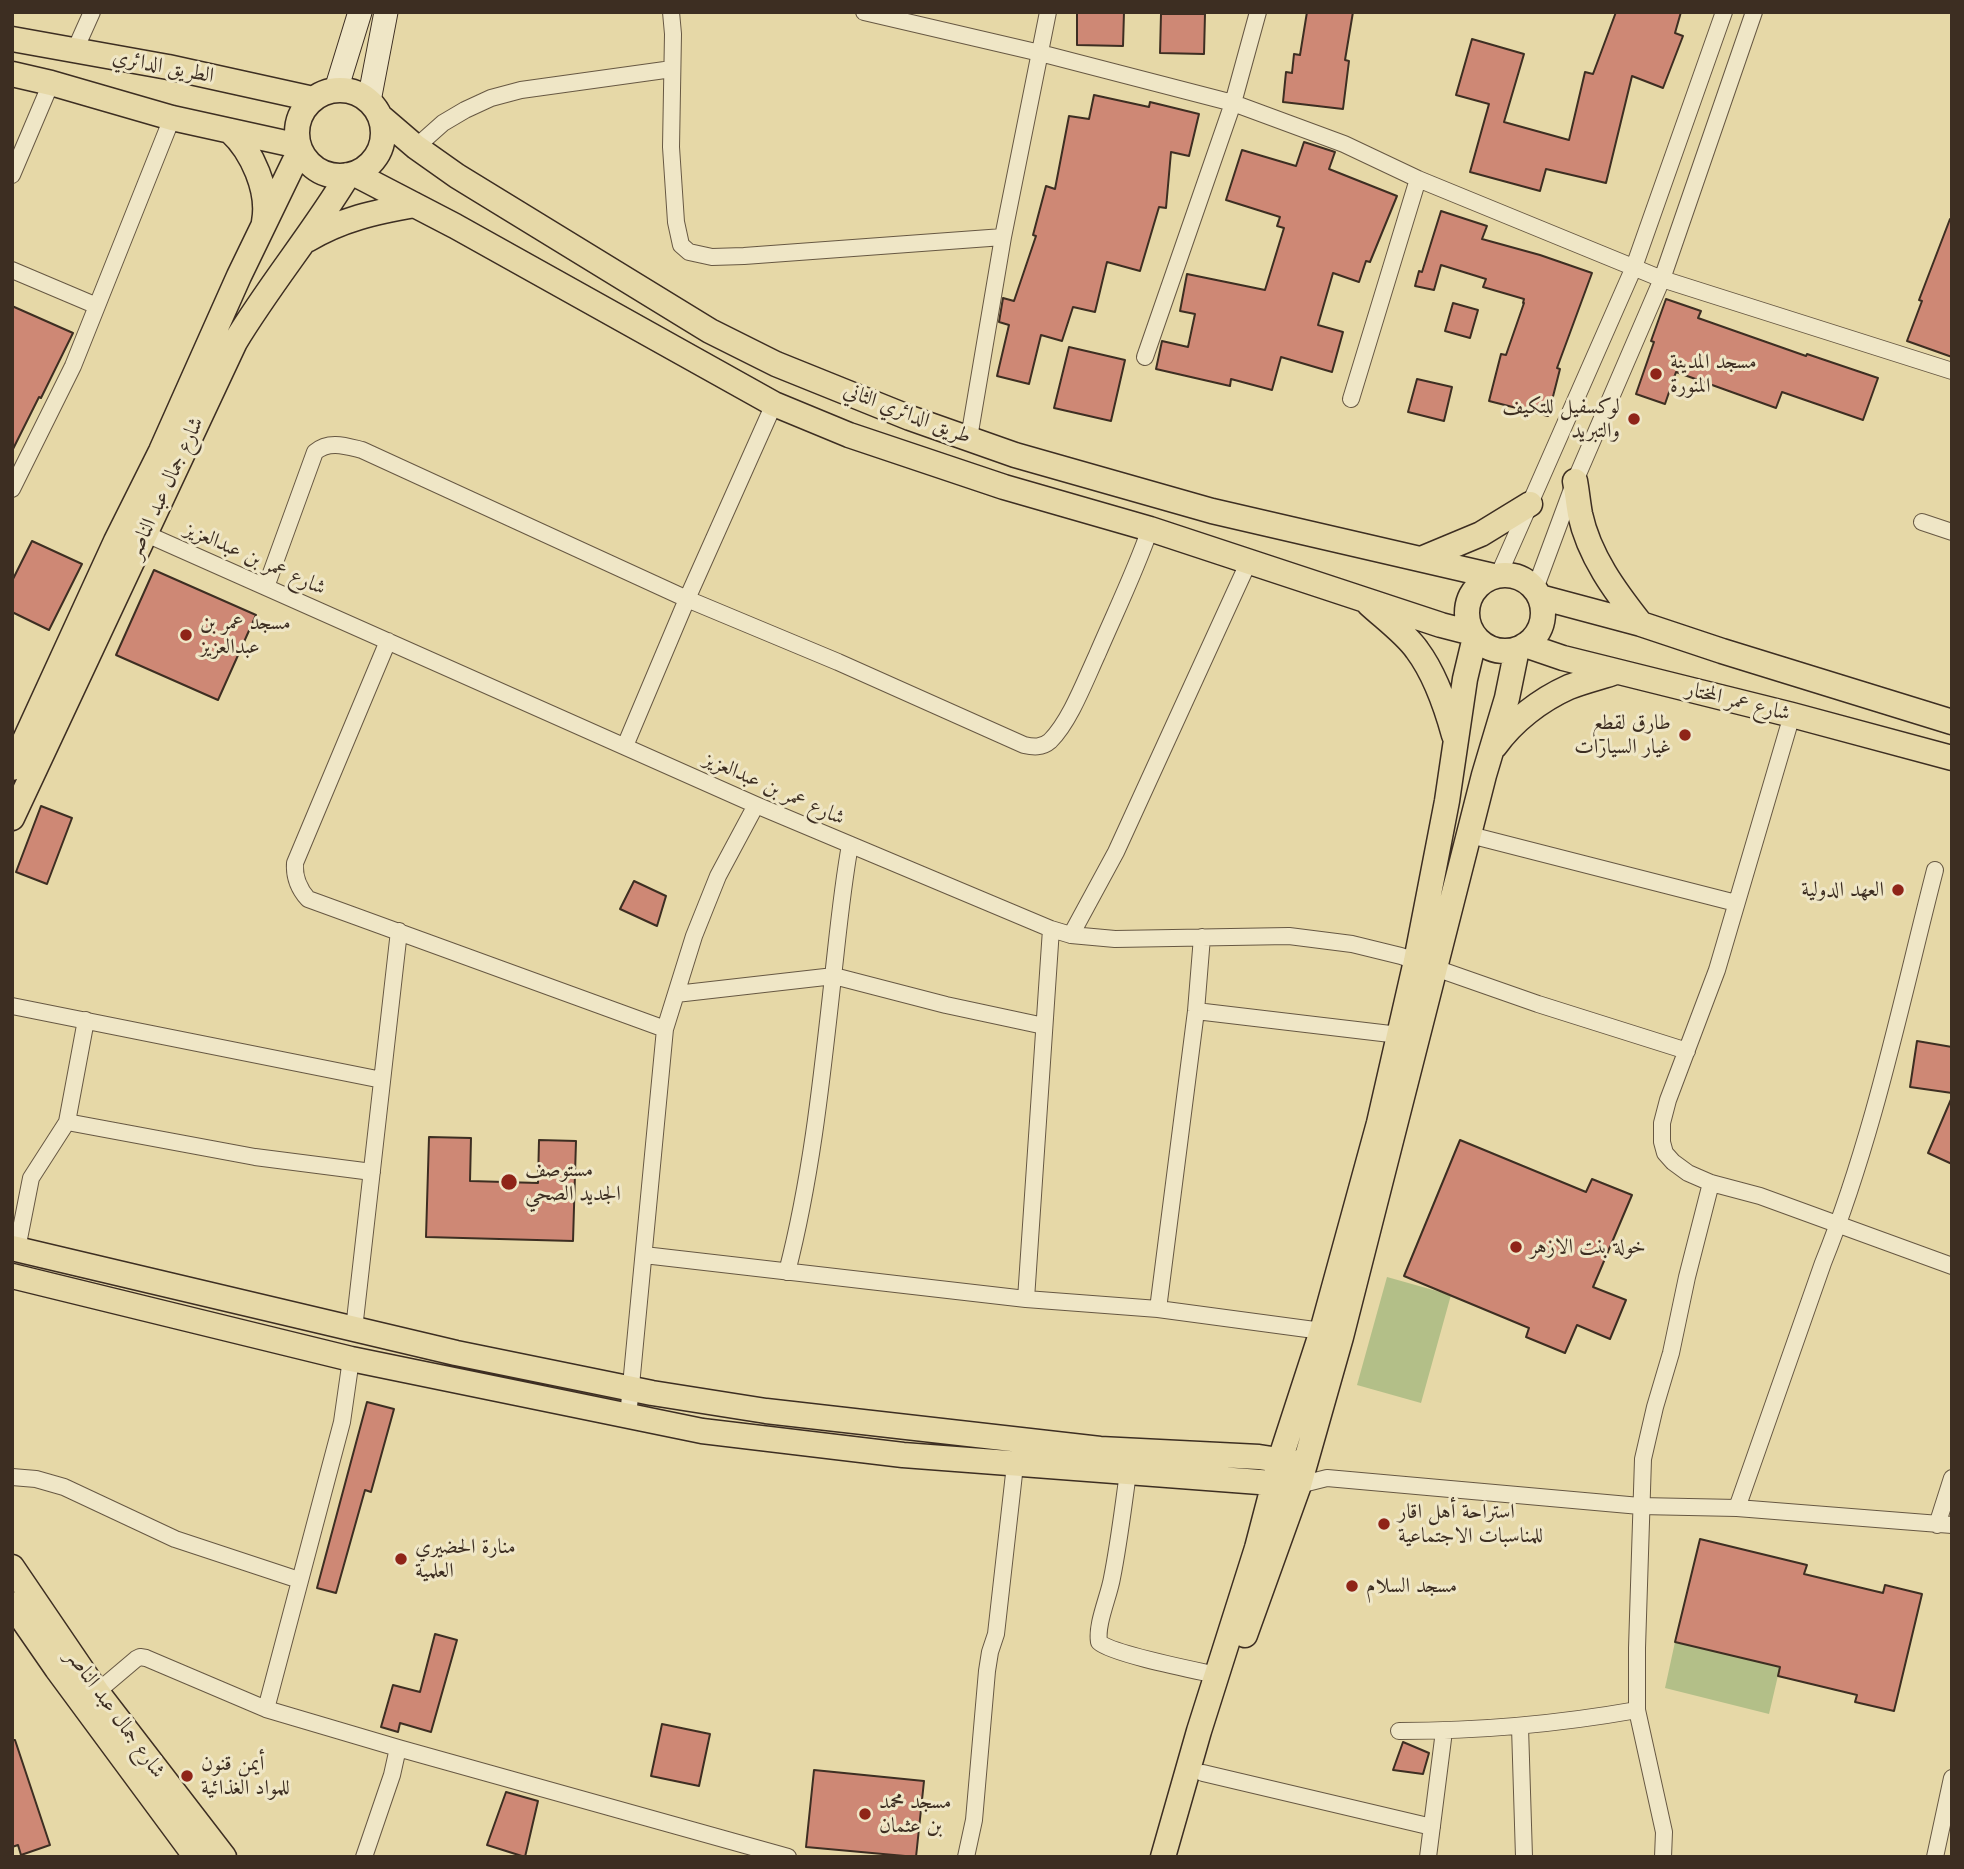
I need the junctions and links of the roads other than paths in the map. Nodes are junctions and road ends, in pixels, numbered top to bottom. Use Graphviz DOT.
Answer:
graph roads {
  1 [pos="92,12"];
  2 [pos="360,12"];
  3 [pos="386,12"];
  4 [pos="671,12"];
  5 [pos="863,12"];
  6 [pos="1048,12"];
  7 [pos="1258,12"];
  8 [pos="1724,12"];
  9 [pos="1754,12"];
  10 [pos="12,39"];
  11 [pos="75,50"];
  12 [pos="1040,53"];
  13 [pos="672,69"];
  14 [pos="12,74"];
  15 [pos="51,83"];
  16 [pos="336,90"];
  17 [pos="313,99"];
  18 [pos="1233,103"];
  19 [pos="375,109"];
  20 [pos="173,118"];
  21 [pos="230,131"];
  22 [pos="416,147"];
  23 [pos="300,148"];
  24 [pos="352,174"];
  25 [pos="12,175"];
  26 [pos="1418,178"];
  27 [pos="415,205"];
  28 [pos="264,223"];
  29 [pos="1003,237"];
  30 [pos="304,242"];
  31 [pos="1634,267"];
  32 [pos="12,270"];
  33 [pos="1662,279"];
  34 [pos="97,306"];
  35 [pos="1145,357"];
  36 [pos="1952,370"];
  37 [pos="1351,399"];
  38 [pos="774,404"];
  39 [pos="910,418"];
  40 [pos="969,438"];
  41 [pos="897,452"];
  42 [pos="1575,481"];
  43 [pos="12,489"];
  44 [pos="1530,503"];
  45 [pos="1922,522"];
  46 [pos="1150,529"];
  47 [pos="1952,532"];
  48 [pos="145,533"];
  49 [pos="1421,559"];
  50 [pos="1249,561"];
  51 [pos="1496,575"];
  52 [pos="265,587"];
  53 [pos="1537,593"];
  54 [pos="1364,598"];
  55 [pos="687,599"];
  56 [pos="1641,624"];
  57 [pos="1474,635"];
  58 [pos="388,641"];
  59 [pos="1521,647"];
  60 [pos="1616,671"];
  61 [pos="1792,715"];
  62 [pos="1952,722"];
  63 [pos="1456,744"];
  64 [pos="625,746"];
  65 [pos="1490,752"];
  66 [pos="1952,758"];
  67 [pos="12,768"];
  68 [pos="756,804"];
  69 [pos="12,818"];
  70 [pos="1470,835"];
  71 [pos="850,845"];
  72 [pos="1935,870"];
  73 [pos="1736,903"];
  74 [pos="1051,929"];
  75 [pos="399,932"];
  76 [pos="1071,935"];
  77 [pos="1202,937"];
  78 [pos="1426,964"];
  79 [pos="834,976"];
  80 [pos="676,994"];
  81 [pos="12,1006"];
  82 [pos="1196,1011"];
  83 [pos="86,1020"];
  84 [pos="1044,1026"];
  85 [pos="665,1029"];
  86 [pos="1399,1035"];
  87 [pos="1687,1051"];
  88 [pos="382,1080"];
  89 [pos="67,1122"];
  90 [pos="372,1172"];
  91 [pos="1711,1182"];
  92 [pos="1838,1225"];
  93 [pos="15,1248"];
  94 [pos="644,1255"];
  95 [pos="1952,1266"];
  96 [pos="788,1272"];
  97 [pos="12,1276"];
  98 [pos="1026,1299"];
  99 [pos="1158,1308"];
  100 [pos="354,1329"];
  101 [pos="1322,1331"];
  102 [pos="351,1359"];
  103 [pos="631,1388"];
  104 [pos="628,1417"];
  105 [pos="1015,1465"];
  106 [pos="1128,1473"];
  107 [pos="1289,1473"];
  108 [pos="12,1477"];
  109 [pos="1952,1479"];
  110 [pos="1640,1506"];
  111 [pos="1737,1508"];
  112 [pos="1944,1525"];
  113 [pos="12,1567"];
  114 [pos="299,1580"];
  115 [pos="12,1604"];
  116 [pos="1217,1675"];
  117 [pos="97,1692"];
  118 [pos="266,1709"];
  119 [pos="1637,1710"];
  120 [pos="1520,1727"];
  121 [pos="1399,1731"];
  122 [pos="1444,1731"];
  123 [pos="398,1748"];
  124 [pos="1203,1773"];
  125 [pos="1952,1778"];
  126 [pos="1947,1824"];
  127 [pos="1432,1827"];
  128 [pos="196,1857"];
  129 [pos="224,1857"];
  130 [pos="364,1857"];
  131 [pos="789,1857"];
  132 [pos="966,1857"];
  133 [pos="1163,1857"];
  134 [pos="1179,1857"];
  135 [pos="1427,1857"];
  136 [pos="1524,1857"];
  137 [pos="1663,1857"];
  138 [pos="1935,1857"];
  1 -- 11 [label="street"];
  2 -- 16 [label="street"];
  3 -- 19 [label="street"];
  4 -- 13 [label="street"];
  5 -- 12 [label="street"];
  6 -- 12 [label="street"];
  7 -- 18 [label="street"];
  8 -- 31 [label="street"];
  9 -- 33 [label="street"];
  10 -- 11 [label="main road, الطريق الدائري"];
  11 -- 17 [label="main road, الطريق الدائري"];
  12 -- 18 [label="street"];
  12 -- 29 [label="street"];
  13 -- 22 [label="street"];
  13 -- 29 [label="street"];
  14 -- 15 [label="main road, الطريق الدائري"];
  15 -- 20 [label="main road, الطريق الدائري"];
  15 -- 25 [label="street"];
  16 -- 17 [label="main road"];
  16 -- 19 [label="main road"];
  17 -- 23 [label="main road"];
  18 -- 26 [label="street"];
  18 -- 35 [label="street"];
  19 -- 22 [label="main road, طريق الدائري الثاني"];
  19 -- 24 [label="main road"];
  20 -- 21 [label="main road, الطريق الدائري"];
  20 -- 34 [label="street"];
  21 -- 23 [label="main road, الطريق الدائري"];
  21 -- 28 [label="main road"];
  22 -- 39 [label="main road, طريق الدائري الثاني"];
  23 -- 24 [label="main road"];
  23 -- 28 [label="main road, شارع جمال عبد الناصر"];
  24 -- 27 [label="main road, طريق الدائري الثاني"];
  24 -- 30 [label="main road, شارع جمال عبد الناصر"];
  26 -- 31 [label="street"];
  26 -- 37 [label="street"];
  27 -- 30 [label="main road"];
  27 -- 38 [label="main road, طريق الدائري الثاني"];
  28 -- 67 [label="main road, شارع جمال عبد الناصر"];
  29 -- 40 [label="street"];
  30 -- 48 [label="main road, شارع جمال عبد الناصر"];
  31 -- 33 [label="street"];
  31 -- 44 [label="street"];
  32 -- 34 [label="street"];
  33 -- 36 [label="street"];
  33 -- 42 [label="street"];
  34 -- 43 [label="street"];
  38 -- 41 [label="main road, طريق الدائري الثاني"];
  38 -- 55 [label="street"];
  39 -- 40 [label="main road, طريق الدائري الثاني"];
  39 -- 41 [label="main road"];
  40 -- 49 [label="main road, طريق الدائري الثاني"];
  41 -- 46 [label="main road, طريق الدائري الثاني"];
  42 -- 53 [label="street"];
  42 -- 56 [label="main road"];
  44 -- 49 [label="main road"];
  44 -- 51 [label="street"];
  45 -- 47 [label="street"];
  46 -- 50 [label="main road, طريق الدائري الثاني"];
  46 -- 55 [label="street"];
  48 -- 52 [label="street, شارع عمر بن عبدالعزيز"];
  48 -- 69 [label="main road, شارع جمال عبد الناصر"];
  49 -- 51 [label="main road, طريق الدائري الثاني"];
  50 -- 54 [label="main road, طريق الدائري الثاني"];
  50 -- 76 [label="street"];
  51 -- 53 [label="main road"];
  51 -- 57 [label="main road"];
  52 -- 55 [label="street"];
  52 -- 58 [label="street, شارع عمر بن عبدالعزيز"];
  53 -- 56 [label="main road, شارع عمر المختار"];
  53 -- 59 [label="main road"];
  54 -- 57 [label="main road, طريق الدائري الثاني"];
  54 -- 63 [label="main road"];
  55 -- 64 [label="street"];
  56 -- 62 [label="main road, شارع عمر المختار"];
  57 -- 59 [label="main road"];
  57 -- 63 [label="main road"];
  58 -- 64 [label="street, شارع عمر بن عبدالعزيز"];
  58 -- 75 [label="street"];
  59 -- 60 [label="main road, شارع عمر المختار"];
  59 -- 65 [label="main road"];
  60 -- 61 [label="main road, شارع عمر المختار"];
  60 -- 65 [label="main road"];
  61 -- 66 [label="main road, شارع عمر المختار"];
  61 -- 73 [label="street"];
  63 -- 78 [label="main road"];
  64 -- 68 [label="street, شارع عمر بن عبدالعزيز"];
  65 -- 70 [label="main road"];
  68 -- 71 [label="street, شارع عمر بن عبدالعزيز"];
  68 -- 80 [label="street"];
  70 -- 73 [label="street"];
  70 -- 78 [label="main road"];
  71 -- 74 [label="street, شارع عمر بن عبدالعزيز"];
  71 -- 79 [label="street"];
  72 -- 92 [label="street"];
  73 -- 87 [label="street"];
  74 -- 76 [label="street, شارع عمر بن عبدالعزيز"];
  74 -- 84 [label="street"];
  75 -- 85 [label="street"];
  75 -- 88 [label="street"];
  76 -- 77 [label="street, شارع عمر بن عبدالعزيز"];
  77 -- 78 [label="street, شارع عمر بن عبدالعزيز"];
  77 -- 82 [label="street"];
  78 -- 86 [label="main road"];
  78 -- 87 [label="street, شارع عمر بن عبدالعزيز"];
  78 -- 107 [label="main road"];
  79 -- 80 [label="street"];
  79 -- 84 [label="street"];
  79 -- 96 [label="street"];
  80 -- 85 [label="street"];
  81 -- 83 [label="street"];
  82 -- 86 [label="street"];
  82 -- 99 [label="street"];
  83 -- 88 [label="street"];
  83 -- 89 [label="street"];
  84 -- 98 [label="street"];
  85 -- 94 [label="street"];
  86 -- 101 [label="main road"];
  87 -- 91 [label="street"];
  88 -- 90 [label="street"];
  89 -- 90 [label="street"];
  89 -- 93 [label="street"];
  90 -- 100 [label="street"];
  91 -- 92 [label="street"];
  91 -- 110 [label="street"];
  92 -- 95 [label="street"];
  92 -- 111 [label="street"];
  93 -- 100 [label="main road"];
  94 -- 96 [label="street"];
  94 -- 103 [label="street"];
  96 -- 98 [label="street"];
  97 -- 102 [label="main road"];
  98 -- 99 [label="street"];
  99 -- 101 [label="street"];
  100 -- 103 [label="main road"];
  101 -- 107 [label="main road"];
  102 -- 104 [label="main road"];
  102 -- 114 [label="street"];
  103 -- 104 [label="street"];
  103 -- 107 [label="main road"];
  104 -- 105 [label="main road"];
  105 -- 106 [label="main road"];
  105 -- 132 [label="street"];
  106 -- 107 [label="main road"];
  106 -- 116 [label="street"];
  107 -- 110 [label="street"];
  107 -- 116 [label="main road"];
  107 -- 124 [label="main road"];
  108 -- 114 [label="street"];
  109 -- 112 [label="street"];
  110 -- 111 [label="street"];
  110 -- 119 [label="street"];
  111 -- 112 [label="street"];
  113 -- 117 [label="main road, شارع جمال عبد الناصر"];
  114 -- 118 [label="street"];
  115 -- 128 [label="main road, شارع جمال عبد الناصر"];
  116 -- 133 [label="main road"];
  117 -- 118 [label="street"];
  117 -- 129 [label="main road, شارع جمال عبد الناصر"];
  118 -- 123 [label="street"];
  119 -- 120 [label="street"];
  119 -- 137 [label="street"];
  120 -- 122 [label="street"];
  120 -- 136 [label="street"];
  121 -- 122 [label="street"];
  122 -- 127 [label="street"];
  123 -- 130 [label="street"];
  123 -- 131 [label="street"];
  124 -- 127 [label="street"];
  124 -- 134 [label="main road"];
  125 -- 126 [label="street"];
  126 -- 138 [label="street"];
  127 -- 135 [label="street"];
}
